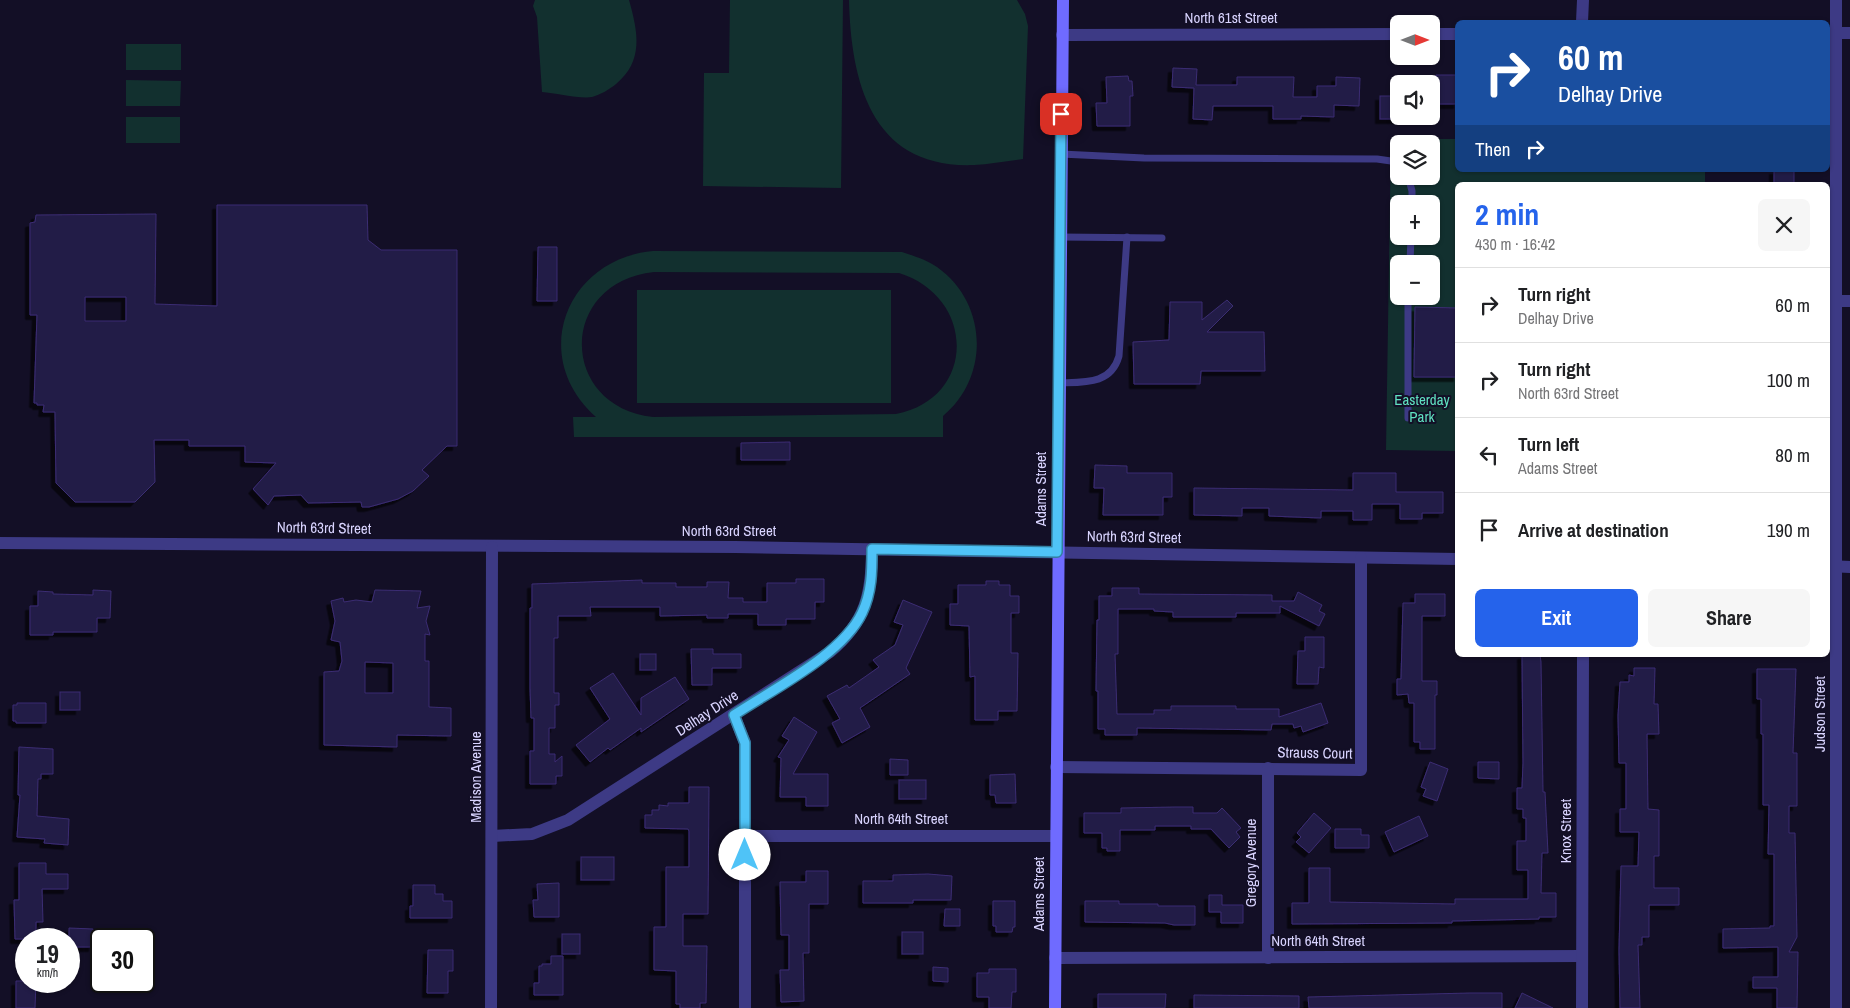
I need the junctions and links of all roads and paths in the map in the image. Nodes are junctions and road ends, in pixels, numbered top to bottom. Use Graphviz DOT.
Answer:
graph roads {
  1 [pos="1063,0"];
  2 [pos="1582,0"];
  3 [pos="1836,0"];
  4 [pos="1582,20"];
  5 [pos="1832,33"];
  6 [pos="1850,33"];
  7 [pos="1390,34"];
  8 [pos="1440,34"];
  9 [pos="1455,34"];
  10 [pos="1062,35"];
  11 [pos="1061,154"];
  12 [pos="1390,161"];
  13 [pos="1060,237"];
  14 [pos="1127,237"];
  15 [pos="1162,238"];
  16 [pos="1836,301"];
  17 [pos="1850,301"];
  18 [pos="1408,305"];
  19 [pos="1058,382"];
  20 [pos="1408,418"];
  21 [pos="0,543"];
  22 [pos="492,547"];
  23 [pos="872,549"];
  24 [pos="1057,552"];
  25 [pos="1361,558"];
  26 [pos="1455,559"];
  27 [pos="1832,566"];
  28 [pos="1850,567"];
  29 [pos="1583,657"];
  30 [pos="734,715"];
  31 [pos="1056,767"];
  32 [pos="1268,768"];
  33 [pos="492,836"];
  34 [pos="745,836"];
  35 [pos="1056,836"];
  36 [pos="1582,956"];
  37 [pos="1055,958"];
  38 [pos="1268,958"];
  39 [pos="491,1008"];
  40 [pos="745,1008"];
  41 [pos="1055,1008"];
  42 [pos="1582,1008"];
  43 [pos="1836,1008"];
  1 -- 10 [label="main road, Adams Street"];
  2 -- 4 [label="street"];
  3 -- 5 [label="street, Judson Street"];
  5 -- 6 [label="street"];
  5 -- 16 [label="street, Judson Street"];
  7 -- 10 [label="street, North 61st Street"];
  8 -- 9 [label="street"];
  10 -- 11 [label="main road, Adams Street"];
  11 -- 12 [label="lane"];
  11 -- 13 [label="main road, Adams Street"];
  13 -- 14 [label="lane"];
  13 -- 19 [label="main road, Adams Street"];
  14 -- 15 [label="lane"];
  14 -- 19 [label="lane"];
  16 -- 17 [label="street"];
  16 -- 27 [label="street, Judson Street"];
  18 -- 20 [label="lane"];
  19 -- 24 [label="main road, Adams Street"];
  21 -- 22 [label="street, North 63rd Street"];
  22 -- 23 [label="street, North 63rd Street"];
  22 -- 33 [label="street, Madison Avenue"];
  23 -- 24 [label="street, North 63rd Street"];
  23 -- 30 [label="street, Delhay Drive"];
  24 -- 25 [label="street, North 63rd Street"];
  24 -- 31 [label="main road, Adams Street"];
  25 -- 26 [label="street, North 63rd Street"];
  25 -- 32 [label="street, Strauss Court"];
  27 -- 28 [label="street"];
  27 -- 43 [label="street, Judson Street"];
  29 -- 36 [label="street, Knox Street"];
  30 -- 33 [label="street, Delhay Drive"];
  30 -- 34 [label="street"];
  31 -- 32 [label="street, Strauss Court"];
  31 -- 35 [label="main road, Adams Street"];
  32 -- 38 [label="street, Gregory Avenue"];
  33 -- 39 [label="street, Madison Avenue"];
  34 -- 35 [label="street, North 64th Street"];
  34 -- 40 [label="street"];
  35 -- 37 [label="main road, Adams Street"];
  36 -- 38 [label="street, North 64th Street"];
  36 -- 42 [label="street, Knox Street"];
  37 -- 38 [label="street, North 64th Street"];
  37 -- 41 [label="main road, Adams Street"];
}
